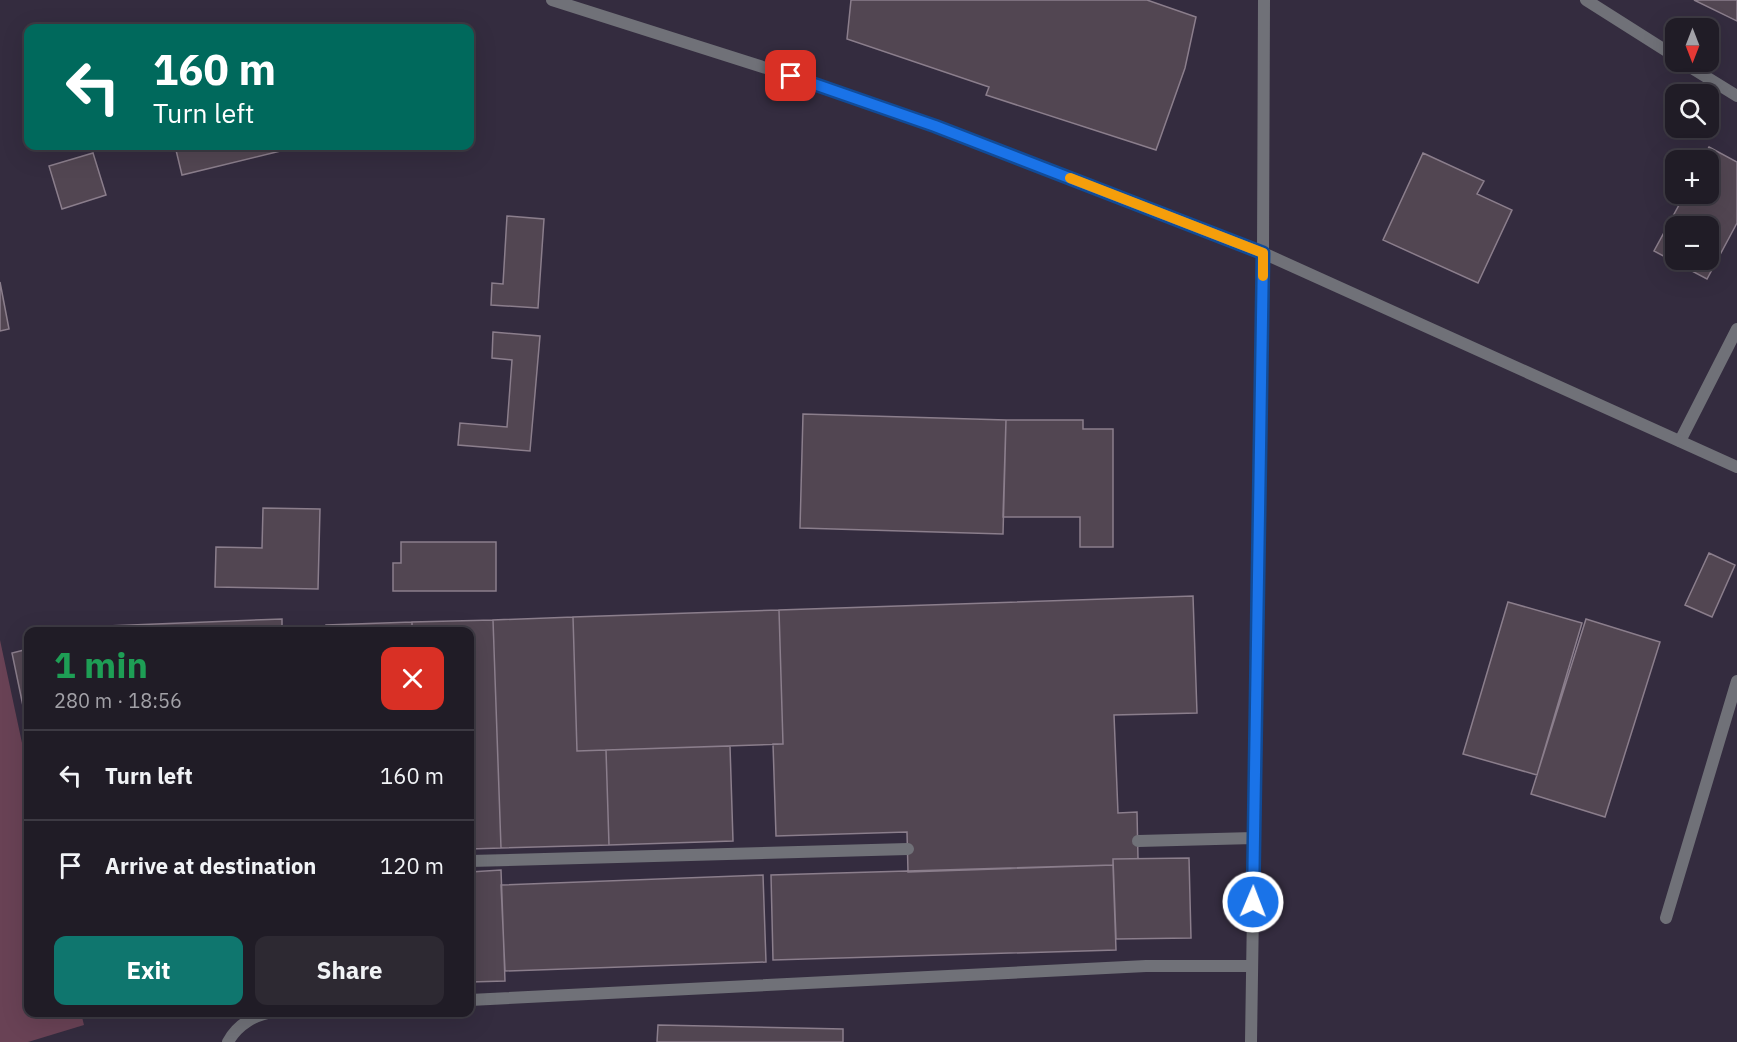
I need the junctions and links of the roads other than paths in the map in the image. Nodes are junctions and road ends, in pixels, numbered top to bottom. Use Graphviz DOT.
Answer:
graph roads {
  1 [pos="552,0"];
  2 [pos="1264,0"];
  3 [pos="1586,0"];
  4 [pos="1665,50"];
  5 [pos="1698,72"];
  6 [pos="1737,96"];
  7 [pos="1263,253"];
  8 [pos="1737,329"];
  9 [pos="1680,441"];
  10 [pos="1737,467"];
  11 [pos="1737,681"];
  12 [pos="1254,838"];
  13 [pos="1138,841"];
  14 [pos="908,849"];
  15 [pos="474,861"];
  16 [pos="1666,918"];
  17 [pos="1252,966"];
  18 [pos="474,1000"];
  19 [pos="258,1017"];
  20 [pos="228,1042"];
  21 [pos="1251,1042"];
  1 -- 7 [label="street"];
  2 -- 7 [label="street"];
  3 -- 4 [label="street"];
  5 -- 6 [label="street"];
  7 -- 9 [label="street"];
  7 -- 12 [label="street"];
  8 -- 9 [label="street"];
  9 -- 10 [label="street"];
  11 -- 16 [label="street"];
  12 -- 13 [label="street"];
  12 -- 17 [label="street"];
  14 -- 15 [label="street"];
  17 -- 18 [label="street"];
  17 -- 21 [label="street"];
  19 -- 20 [label="street"];
}
